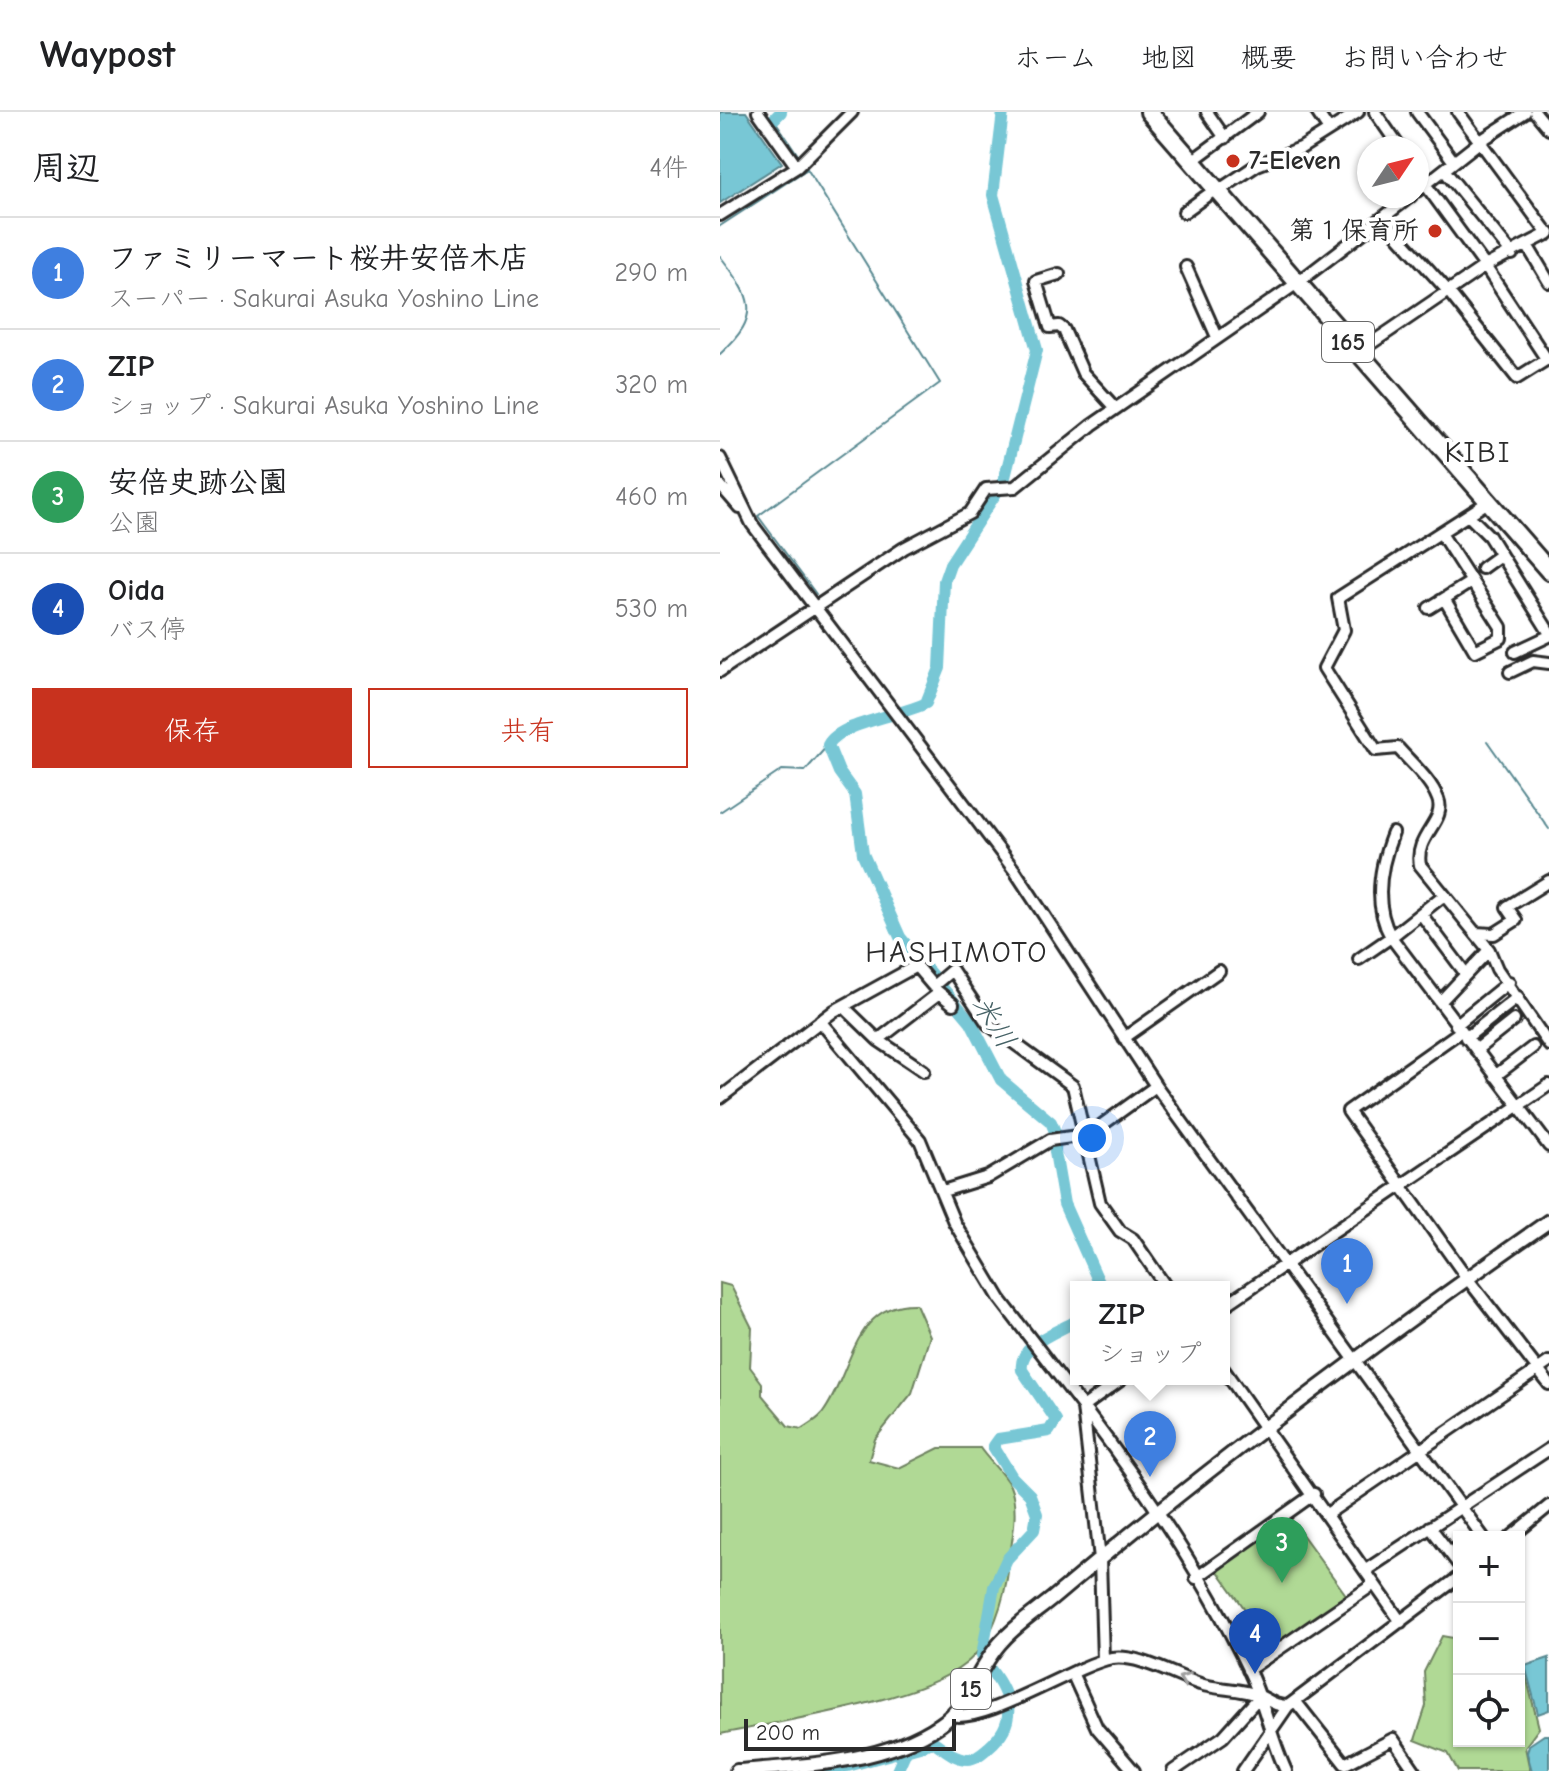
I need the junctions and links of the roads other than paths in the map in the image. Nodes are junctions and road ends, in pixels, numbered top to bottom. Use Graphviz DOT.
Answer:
graph roads {
  1 [pos="758,112"];
  2 [pos="852,112"];
  3 [pos="1149,112"];
  4 [pos="1207,112"];
  5 [pos="1258,112"];
  6 [pos="1317,112"];
  7 [pos="1358,112"];
  8 [pos="1375,112"];
  9 [pos="1417,112"];
  10 [pos="1458,112"];
  11 [pos="1525,112"];
  12 [pos="1535,112"];
  13 [pos="1513,116"];
  14 [pos="1243,117"];
  15 [pos="1549,129"];
  16 [pos="1329,130"];
  17 [pos="1392,136"];
  18 [pos="1225,138"];
  19 [pos="1482,140"];
  20 [pos="1192,161"];
  21 [pos="1454,162"];
  22 [pos="797,167"];
  23 [pos="1444,170"];
  24 [pos="1429,182"];
  25 [pos="1217,190"];
  26 [pos="1429,198"];
  27 [pos="1396,208"];
  28 [pos="1184,212"];
  29 [pos="720,215"];
  30 [pos="1383,219"];
  31 [pos="1548,234"];
  32 [pos="1527,245"];
  33 [pos="1512,254"];
  34 [pos="1485,266"];
  35 [pos="1186,267"];
  36 [pos="1059,274"];
  37 [pos="1549,282"];
  38 [pos="1296,284"];
  39 [pos="1448,291"];
  40 [pos="1217,337"];
  41 [pos="1357,353"];
  42 [pos="1548,359"];
  43 [pos="1115,408"];
  44 [pos="720,458"];
  45 [pos="720,485"];
  46 [pos="1488,502"];
  47 [pos="1470,517"];
  48 [pos="752,524"];
  49 [pos="1442,535"];
  50 [pos="1500,555"];
  51 [pos="1482,568"];
  52 [pos="1549,571"];
  53 [pos="1471,582"];
  54 [pos="1445,600"];
  55 [pos="816,606"];
  56 [pos="1429,608"];
  57 [pos="1549,634"];
  58 [pos="1515,652"];
  59 [pos="1549,663"];
  60 [pos="720,671"];
  61 [pos="1510,672"];
  62 [pos="1393,833"];
  63 [pos="1549,881"];
  64 [pos="1444,895"];
  65 [pos="1421,914"];
  66 [pos="1475,933"];
  67 [pos="1391,937"];
  68 [pos="1489,950"];
  69 [pos="1359,959"];
  70 [pos="1219,971"];
  71 [pos="1466,974"];
  72 [pos="1509,982"];
  73 [pos="936,990"];
  74 [pos="1518,997"];
  75 [pos="1440,1002"];
  76 [pos="953,1004"];
  77 [pos="843,1006"];
  78 [pos="1514,1020"];
  79 [pos="820,1021"];
  80 [pos="1461,1031"];
  81 [pos="1124,1038"];
  82 [pos="878,1040"];
  83 [pos="1549,1045"];
  84 [pos="1533,1047"];
  85 [pos="1476,1050"];
  86 [pos="924,1071"];
  87 [pos="1495,1076"];
  88 [pos="1549,1085"];
  89 [pos="1156,1086"];
  90 [pos="720,1098"];
  91 [pos="1519,1106"];
  92 [pos="1085,1134"];
  93 [pos="1549,1146"];
  94 [pos="1401,1184"];
  95 [pos="943,1191"];
  96 [pos="1549,1221"];
  97 [pos="1284,1266"];
  98 [pos="1467,1278"];
  99 [pos="1162,1281"];
  100 [pos="1230,1302"];
  101 [pos="1351,1360"];
  102 [pos="1549,1362"];
  103 [pos="1539,1369"];
  104 [pos="1230,1379"];
  105 [pos="1549,1384"];
  106 [pos="1114,1385"];
  107 [pos="1083,1407"];
  108 [pos="1264,1428"];
  109 [pos="1549,1449"];
  110 [pos="1420,1452"];
  111 [pos="1314,1494"];
  112 [pos="1549,1506"];
  113 [pos="1460,1507"];
  114 [pos="1155,1512"];
  115 [pos="1327,1514"];
  116 [pos="1430,1527"];
  117 [pos="1478,1531"];
  118 [pos="1518,1531"];
  119 [pos="1453,1557"];
  120 [pos="1100,1559"];
  121 [pos="1366,1570"];
  122 [pos="1196,1578"];
  123 [pos="1453,1582"];
  124 [pos="1374,1584"];
  125 [pos="1401,1622"];
  126 [pos="1103,1660"];
  127 [pos="1248,1670"];
  128 [pos="1073,1675"];
  129 [pos="1260,1696"];
  130 [pos="1292,1704"];
  131 [pos="951,1715"];
  132 [pos="1270,1735"];
  133 [pos="769,1770"];
  134 [pos="737,1771"];
  135 [pos="1134,1771"];
  136 [pos="1173,1771"];
  137 [pos="1243,1771"];
  138 [pos="1286,1771"];
  139 [pos="1415,1771"];
  1 -- 22 [label="street"];
  2 -- 22 [label="street"];
  3 -- 20 [label="highway, 165"];
  4 -- 18 [label="street"];
  5 -- 14 [label="street"];
  6 -- 16 [label="street"];
  7 -- 16 [label="street"];
  8 -- 17 [label="street"];
  9 -- 21 [label="street"];
  10 -- 19 [label="street"];
  11 -- 13 [label="street"];
  12 -- 15 [label="street"];
  13 -- 19 [label="street"];
  14 -- 18 [label="street"];
  16 -- 25 [label="street"];
  18 -- 20 [label="street"];
  19 -- 21 [label="street"];
  19 -- 31 [label="street"];
  20 -- 25 [label="highway, 165"];
  21 -- 23 [label="street"];
  22 -- 29 [label="street"];
  23 -- 24 [label="street"];
  23 -- 33 [label="street"];
  25 -- 28 [label="street"];
  25 -- 38 [label="highway, 165"];
  26 -- 34 [label="street"];
  27 -- 30 [label="street"];
  30 -- 38 [label="street"];
  30 -- 39 [label="street"];
  31 -- 32 [label="street"];
  32 -- 33 [label="street"];
  32 -- 37 [label="street"];
  33 -- 34 [label="street"];
  34 -- 39 [label="street"];
  34 -- 42 [label="street"];
  35 -- 40 [label="street"];
  36 -- 43 [label="street"];
  38 -- 40 [label="street"];
  38 -- 41 [label="highway, 165"];
  39 -- 41 [label="street"];
  39 -- 42 [label="street"];
  40 -- 43 [label="street"];
  41 -- 46 [label="highway, 165"];
  43 -- 55 [label="street"];
  44 -- 48 [label="street"];
  45 -- 48 [label="street"];
  46 -- 47 [label="street"];
  46 -- 52 [label="highway, 165"];
  47 -- 49 [label="street"];
  47 -- 50 [label="street"];
  48 -- 55 [label="street"];
  49 -- 53 [label="street"];
  49 -- 64 [label="street"];
  50 -- 51 [label="street"];
  50 -- 57 [label="street"];
  53 -- 54 [label="street"];
  53 -- 54 [label="street"];
  54 -- 56 [label="street"];
  55 -- 60 [label="street"];
  55 -- 81 [label="street"];
  57 -- 58 [label="street"];
  59 -- 61 [label="street"];
  62 -- 67 [label="street"];
  63 -- 66 [label="street"];
  64 -- 65 [label="street"];
  64 -- 66 [label="street"];
  65 -- 67 [label="street"];
  65 -- 71 [label="street"];
  66 -- 68 [label="street"];
  67 -- 69 [label="street"];
  67 -- 75 [label="street"];
  68 -- 71 [label="street"];
  68 -- 72 [label="street"];
  70 -- 81 [label="street"];
  71 -- 75 [label="street"];
  72 -- 74 [label="street"];
  72 -- 80 [label="street"];
  73 -- 76 [label="street"];
  73 -- 77 [label="street"];
  73 -- 82 [label="street"];
  73 -- 92 [label="street"];
  74 -- 80 [label="street"];
  74 -- 83 [label="street"];
  75 -- 80 [label="street"];
  77 -- 79 [label="street"];
  77 -- 82 [label="street"];
  78 -- 85 [label="street"];
  79 -- 90 [label="street"];
  79 -- 95 [label="street"];
  80 -- 85 [label="street"];
  80 -- 94 [label="street"];
  81 -- 89 [label="street"];
  82 -- 86 [label="street"];
  84 -- 87 [label="street"];
  85 -- 87 [label="street"];
  87 -- 91 [label="street"];
  88 -- 91 [label="street"];
  89 -- 92 [label="street"];
  89 -- 97 [label="street"];
  91 -- 93 [label="street"];
  91 -- 94 [label="street"];
  92 -- 95 [label="street"];
  92 -- 99 [label="street"];
  94 -- 97 [label="street"];
  94 -- 98 [label="street"];
  95 -- 107 [label="street"];
  96 -- 98 [label="main road, 15"];
  97 -- 100 [label="street"];
  97 -- 101 [label="street"];
  98 -- 101 [label="main road, 15"];
  98 -- 103 [label="street"];
  101 -- 108 [label="main road, 15"];
  101 -- 110 [label="street"];
  102 -- 103 [label="street"];
  103 -- 105 [label="street"];
  103 -- 110 [label="street"];
  104 -- 108 [label="street"];
  106 -- 107 [label="street"];
  107 -- 114 [label="street"];
  107 -- 120 [label="street"];
  108 -- 111 [label="street"];
  108 -- 114 [label="main road, 15"];
  109 -- 113 [label="street"];
  110 -- 113 [label="street"];
  110 -- 115 [label="street"];
  111 -- 115 [label="street"];
  111 -- 122 [label="street"];
  112 -- 118 [label="street"];
  113 -- 116 [label="street"];
  113 -- 117 [label="street"];
  114 -- 120 [label="main road, 15"];
  114 -- 122 [label="street"];
  115 -- 121 [label="street"];
  116 -- 119 [label="street"];
  116 -- 121 [label="street"];
  120 -- 126 [label="street"];
  120 -- 131 [label="main road, 15"];
  121 -- 124 [label="street"];
  122 -- 127 [label="street"];
  123 -- 125 [label="street"];
  124 -- 125 [label="street"];
  124 -- 127 [label="street"];
  125 -- 130 [label="street"];
  126 -- 128 [label="street"];
  129 -- 126 [label="street, one-way"];
  127 -- 129 [label="street"];
  128 -- 131 [label="street"];
  128 -- 135 [label="street"];
  129 -- 130 [label="street"];
  129 -- 132 [label="street"];
  129 -- 136 [label="street"];
  130 -- 132 [label="street"];
  130 -- 139 [label="street"];
  131 -- 133 [label="main road, 15"];
  132 -- 137 [label="street"];
  132 -- 138 [label="street"];
  133 -- 134 [label="main road, 15"];
}
